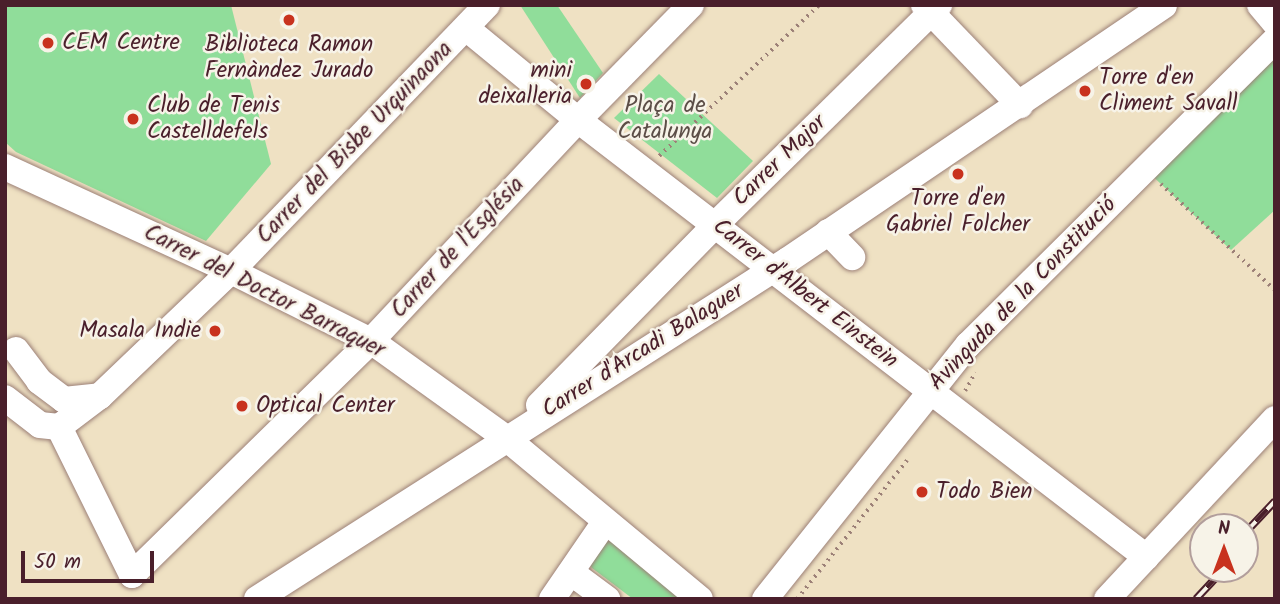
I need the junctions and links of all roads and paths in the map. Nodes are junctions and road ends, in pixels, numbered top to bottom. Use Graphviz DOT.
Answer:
graph roads {
  1 [pos="487,5"];
  2 [pos="691,5"];
  3 [pos="819,5"];
  4 [pos="1164,5"];
  5 [pos="1259,5"];
  6 [pos="931,8"];
  7 [pos="1275,23"];
  8 [pos="466,28"];
  9 [pos="1275,40"];
  10 [pos="1020,105"];
  11 [pos="578,120"];
  12 [pos="655,160"];
  13 [pos="5,167"];
  14 [pos="1171,175"];
  15 [pos="1153,177"];
  16 [pos="1152,194"];
  17 [pos="716,224"];
  18 [pos="828,232"];
  19 [pos="852,257"];
  20 [pos="774,268"];
  21 [pos="231,271"];
  22 [pos="1275,290"];
  23 [pos="371,341"];
  24 [pos="8,343"];
  25 [pos="979,368"];
  26 [pos="5,388"];
  27 [pos="928,391"];
  28 [pos="100,396"];
  29 [pos="5,398"];
  30 [pos="953,410"];
  31 [pos="1275,419"];
  32 [pos="59,427"];
  33 [pos="506,438"];
  34 [pos="914,450"];
  35 [pos="605,522"];
  36 [pos="1146,557"];
  37 [pos="572,573"];
  38 [pos="130,587"];
  39 [pos="257,599"];
  40 [pos="552,599"];
  41 [pos="607,599"];
  42 [pos="700,599"];
  43 [pos="765,599"];
  44 [pos="797,599"];
  45 [pos="1107,599"];
  1 -- 8 [label="street, Carrer del Bisbe Urquinaona"];
  2 -- 11 [label="street, Carrer de l'Església"];
  3 -- 12 [label="path"];
  4 -- 10 [label="street, Carrer d'Arcadi Balaguer"];
  5 -- 7 [label="street"];
  6 -- 10 [label="street"];
  6 -- 17 [label="street, Carrer Major"];
  8 -- 11 [label="street, Carrer d'Albert Einstein"];
  8 -- 21 [label="street, Carrer del Bisbe Urquinaona"];
  9 -- 15 [label="street, Avinguda de la Constitució"];
  10 -- 18 [label="street, Carrer d'Arcadi Balaguer"];
  11 -- 17 [label="street, Carrer d'Albert Einstein"];
  11 -- 23 [label="street, Carrer de l'Església"];
  13 -- 21 [label="street, Carrer del Doctor Barraquer"];
  14 -- 15 [label="path, Avinguda de la Constitució"];
  15 -- 16 [label="path, Avinguda de la Constitució"];
  15 -- 22 [label="path"];
  15 -- 27 [label="street, Avinguda de la Constitució"];
  17 -- 20 [label="street, Carrer d'Albert Einstein"];
  17 -- 33 [label="street, Carrer Major"];
  18 -- 19 [label="street"];
  18 -- 20 [label="street, Carrer d'Arcadi Balaguer"];
  20 -- 27 [label="street, Carrer d'Albert Einstein"];
  20 -- 33 [label="street, Carrer d'Arcadi Balaguer"];
  21 -- 23 [label="street, Carrer del Doctor Barraquer"];
  21 -- 28 [label="street, Carrer del Bisbe Urquinaona"];
  23 -- 33 [label="street, Carrer del Doctor Barraquer"];
  23 -- 38 [label="street, Carrer de l'Església"];
  24 -- 26 [label="street"];
  24 -- 28 [label="street"];
  25 -- 30 [label="path, Avinguda de la Constitució"];
  27 -- 30 [label="street, Carrer d'Albert Einstein"];
  27 -- 43 [label="street, Avinguda de la Constitució"];
  28 -- 32 [label="street, Carrer del Bisbe Urquinaona"];
  29 -- 32 [label="street"];
  30 -- 36 [label="street, Carrer d'Albert Einstein"];
  31 -- 36 [label="street"];
  32 -- 38 [label="street"];
  33 -- 35 [label="street, Carrer del Doctor Barraquer"];
  33 -- 39 [label="street, Carrer d'Arcadi Balaguer"];
  34 -- 44 [label="path"];
  35 -- 37 [label="street"];
  35 -- 42 [label="street, Carrer del Doctor Barraquer"];
  36 -- 45 [label="street"];
  37 -- 40 [label="street"];
  37 -- 41 [label="street"];
}
